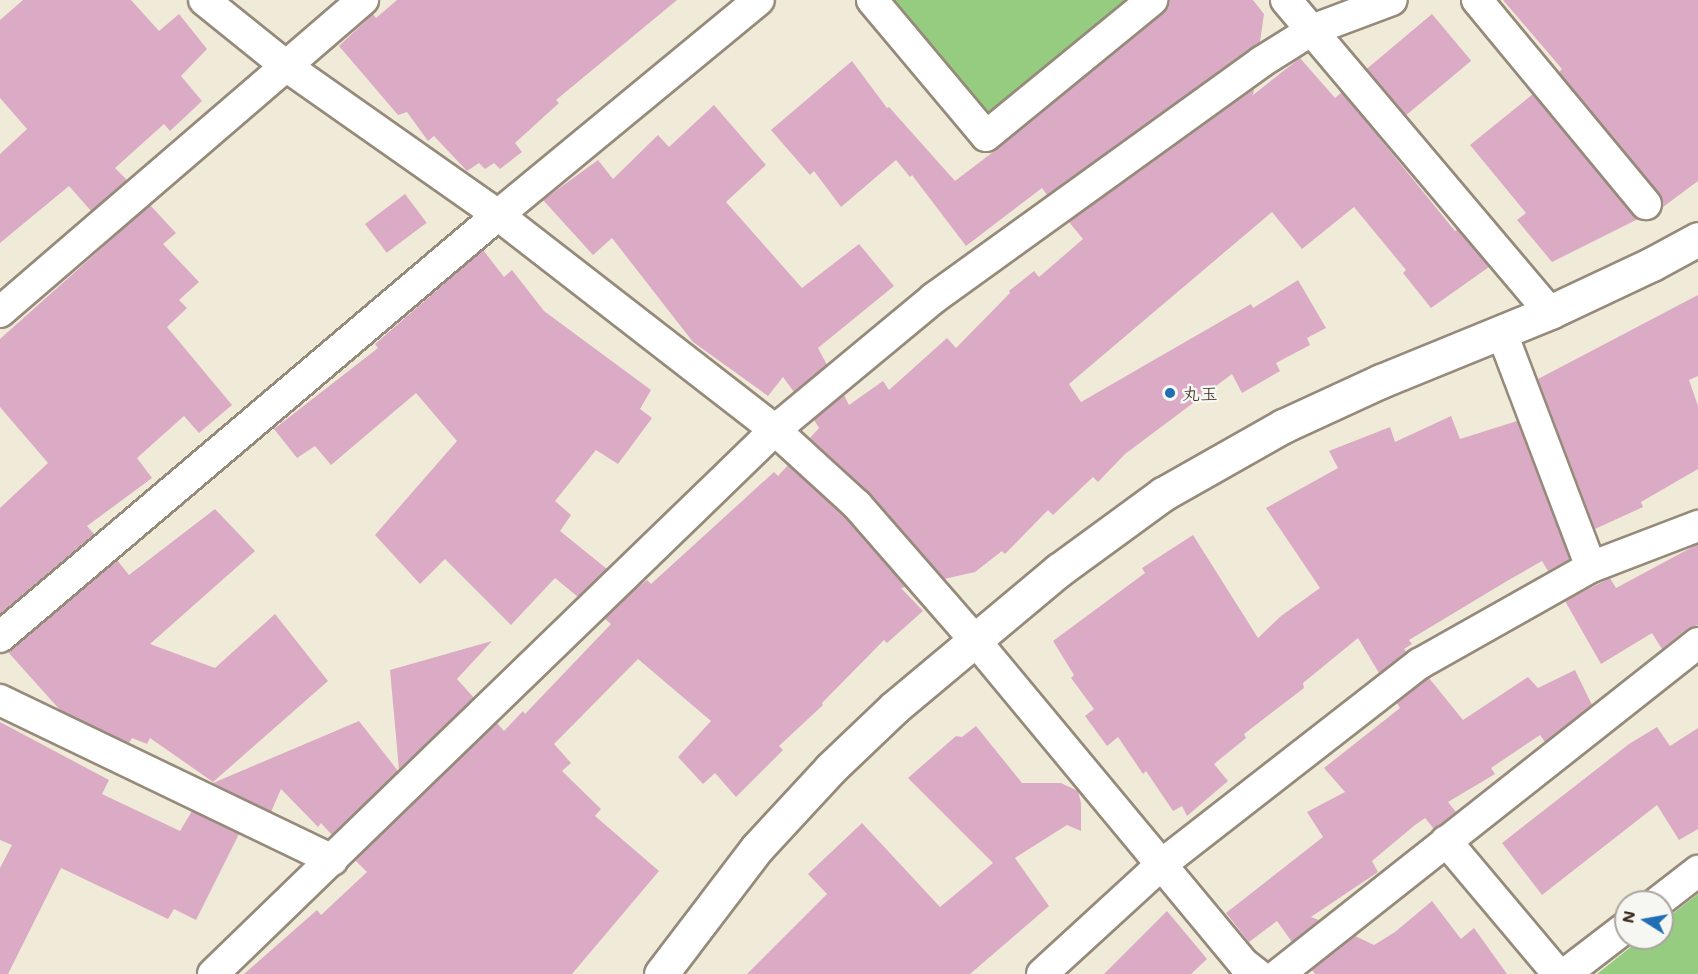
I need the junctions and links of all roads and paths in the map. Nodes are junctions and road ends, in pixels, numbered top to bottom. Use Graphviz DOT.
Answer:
graph roads {
  1 [pos="204,0"];
  2 [pos="363,0"];
  3 [pos="759,0"];
  4 [pos="872,0"];
  5 [pos="1152,0"];
  6 [pos="1286,0"];
  7 [pos="1392,0"];
  8 [pos="1477,0"];
  9 [pos="1312,30"];
  10 [pos="286,66"];
  11 [pos="1646,204"];
  12 [pos="498,215"];
  13 [pos="1698,239"];
  14 [pos="0,312"];
  15 [pos="1550,312"];
  16 [pos="1502,333"];
  17 [pos="775,430"];
  18 [pos="1698,526"];
  19 [pos="1591,567"];
  20 [pos="0,637"];
  21 [pos="974,639"];
  22 [pos="1698,643"];
  23 [pos="0,700"];
  24 [pos="1446,841"];
  25 [pos="332,860"];
  26 [pos="1162,864"];
  27 [pos="1698,871"];
  28 [pos="1673,890"];
  29 [pos="1614,936"];
  30 [pos="213,974"];
  31 [pos="661,974"];
  32 [pos="1042,974"];
  33 [pos="1257,974"];
  34 [pos="1279,974"];
  35 [pos="1558,974"];
  36 [pos="1565,974"];
  1 -- 10 [label="street"];
  2 -- 10 [label="street"];
  3 -- 12 [label="street"];
  4 -- 5 [label="street"];
  6 -- 9 [label="street"];
  7 -- 9 [label="street"];
  8 -- 11 [label="street"];
  9 -- 15 [label="street"];
  9 -- 17 [label="street"];
  10 -- 12 [label="street"];
  10 -- 14 [label="street"];
  12 -- 17 [label="street"];
  12 -- 20 [label="street"];
  13 -- 15 [label="street"];
  15 -- 16 [label="street"];
  16 -- 19 [label="street"];
  16 -- 21 [label="street"];
  17 -- 21 [label="street"];
  17 -- 25 [label="street"];
  18 -- 19 [label="street"];
  19 -- 26 [label="street"];
  21 -- 26 [label="street"];
  21 -- 31 [label="street"];
  22 -- 24 [label="street"];
  23 -- 25 [label="street"];
  24 -- 34 [label="street"];
  24 -- 35 [label="street"];
  25 -- 30 [label="street"];
  26 -- 32 [label="street"];
  26 -- 33 [label="street"];
  27 -- 28 [label="street"];
  29 -- 36 [label="street"];
}
